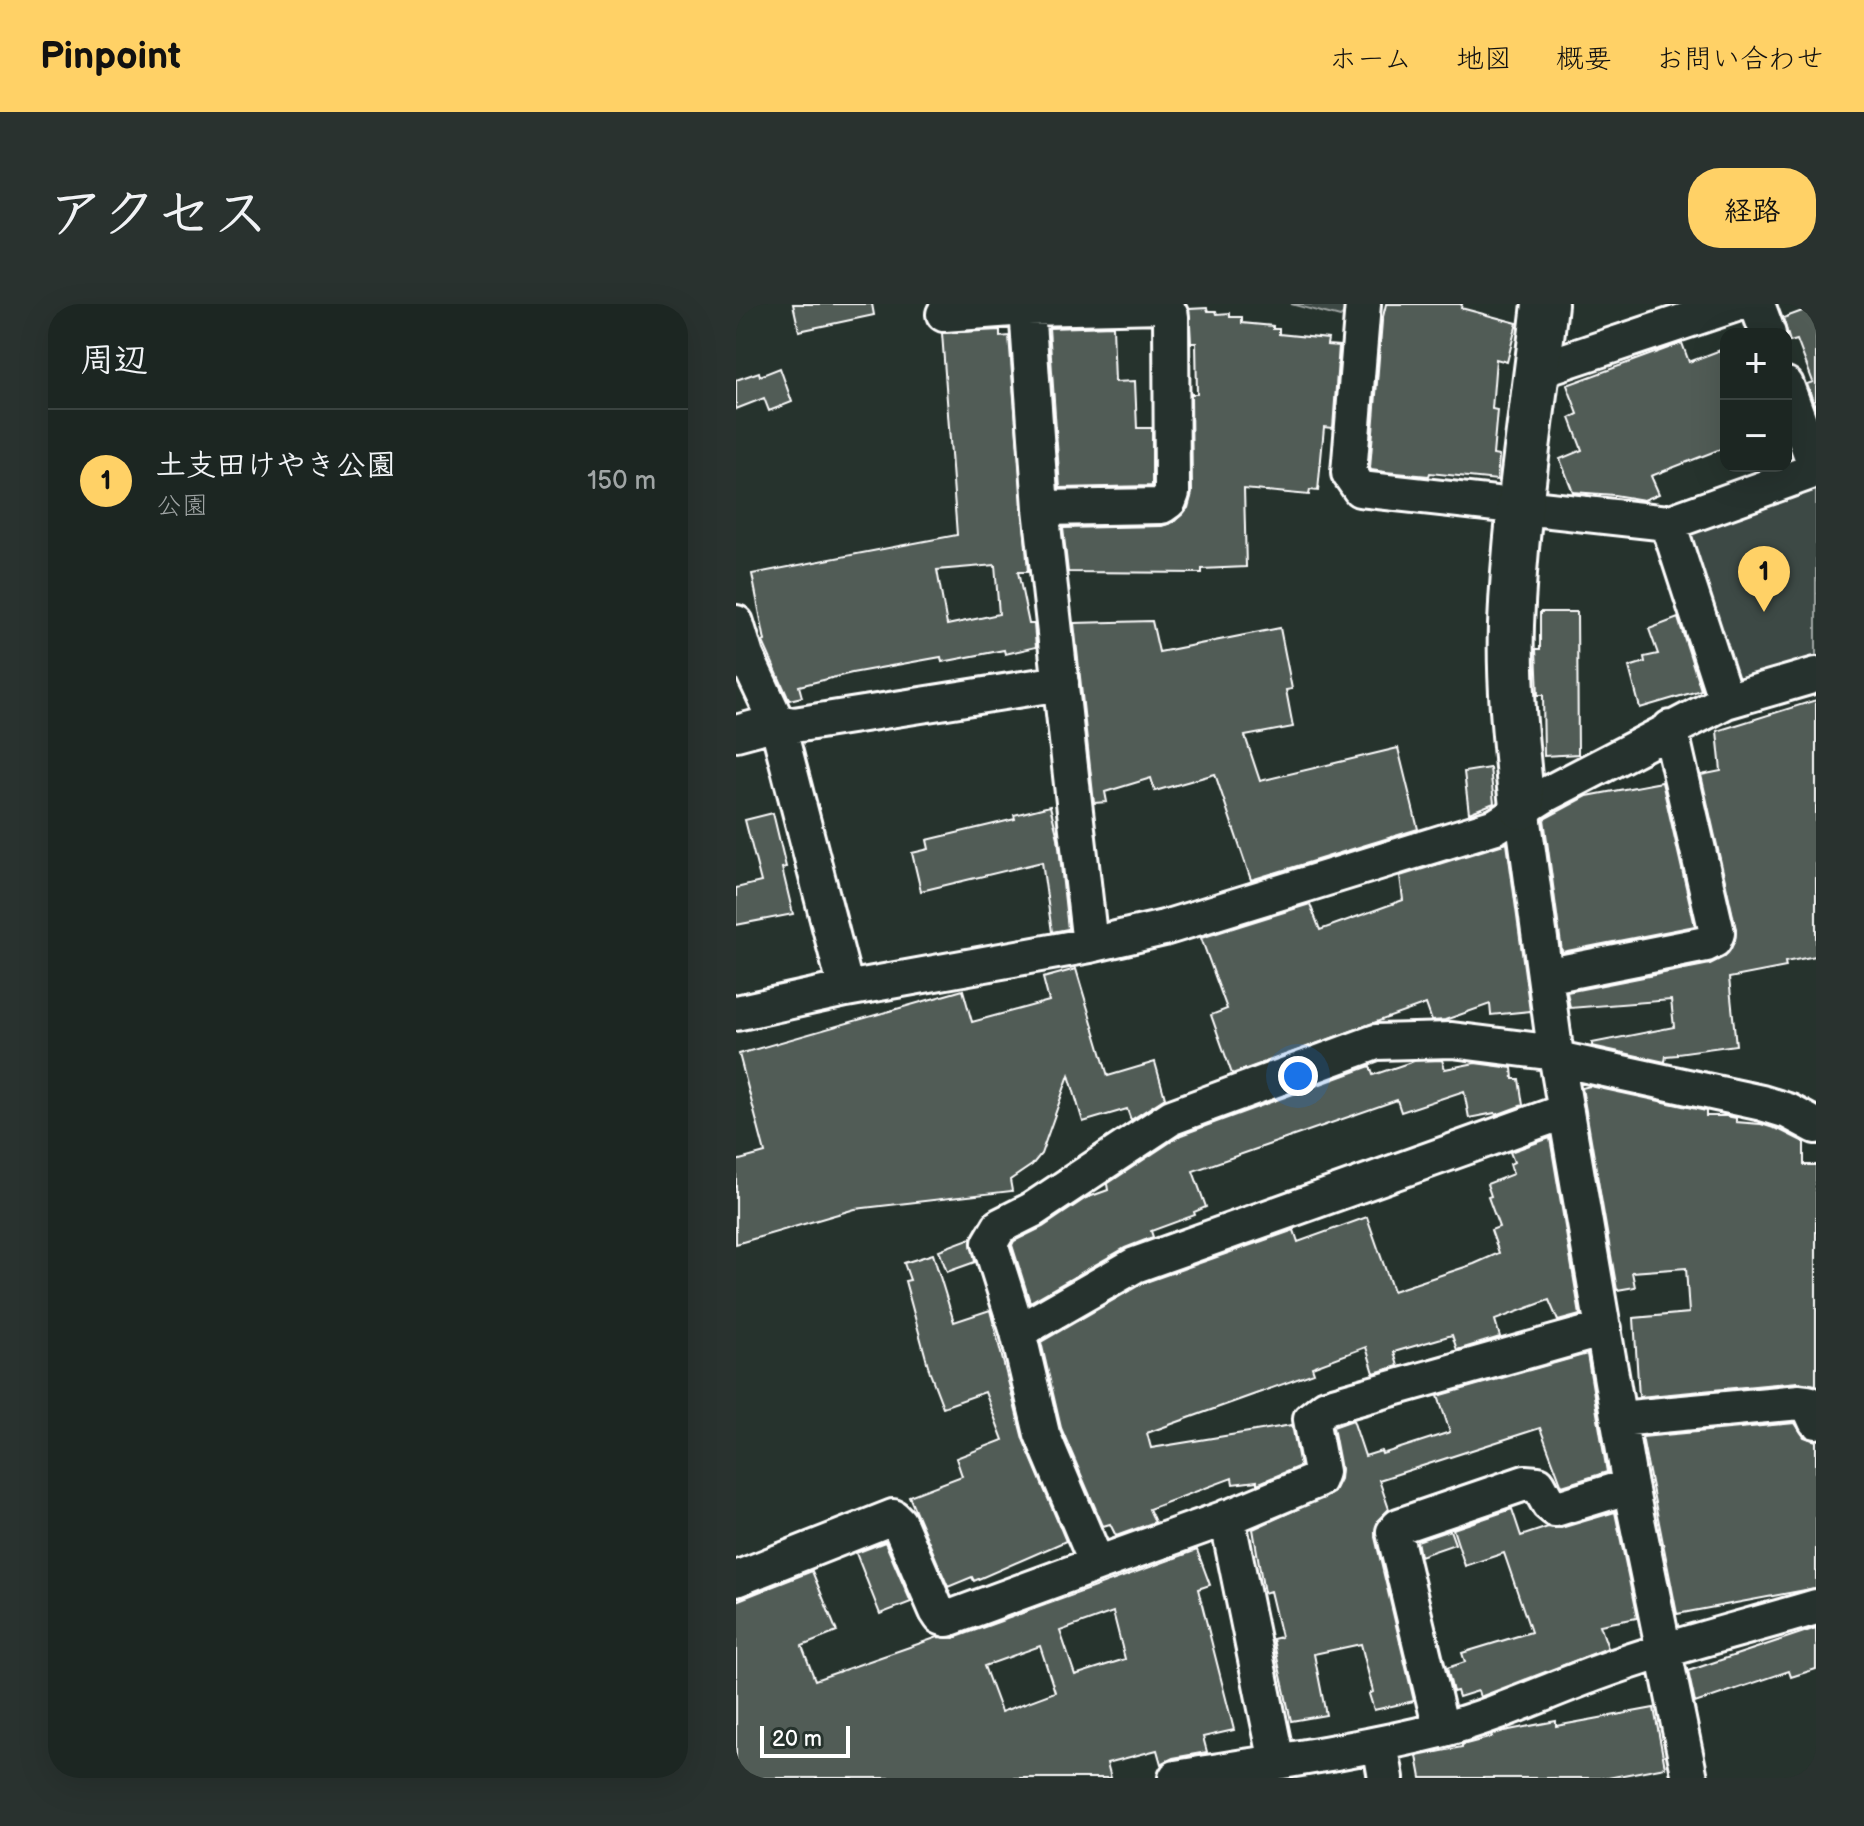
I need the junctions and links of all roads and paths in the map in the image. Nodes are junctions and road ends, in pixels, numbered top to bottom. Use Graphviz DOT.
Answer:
graph roads {
  1 [pos="1363,304"];
  2 [pos="1545,304"];
  3 [pos="1736,304"];
  4 [pos="1757,304"];
  5 [pos="1027,308"];
  6 [pos="944,314"];
  7 [pos="1766,328"];
  8 [pos="1538,370"];
  9 [pos="1791,400"];
  10 [pos="1816,469"];
  11 [pos="1041,508"];
  12 [pos="1521,508"];
  13 [pos="1668,523"];
  14 [pos="736,623"];
  15 [pos="1816,675"];
  16 [pos="1061,683"];
  17 [pos="1726,701"];
  18 [pos="777,722"];
  19 [pos="1670,728"];
  20 [pos="736,733"];
  21 [pos="1522,807"];
  22 [pos="1090,945"];
  23 [pos="1545,976"];
  24 [pos="846,989"];
  25 [pos="736,1013"];
  26 [pos="1557,1056"];
  27 [pos="1566,1111"];
  28 [pos="1816,1126"];
  29 [pos="1604,1329"];
  30 [pos="1018,1332"];
  31 [pos="1619,1419"];
  32 [pos="1816,1421"];
  33 [pos="1630,1486"];
  34 [pos="1227,1517"];
  35 [pos="1097,1564"];
  36 [pos="736,1579"];
  37 [pos="1816,1607"];
  38 [pos="1663,1651"];
  39 [pos="1441,1729"];
  40 [pos="1380,1744"];
  41 [pos="1277,1762"];
  42 [pos="1193,1777"];
  43 [pos="1386,1778"];
  44 [pos="1690,1778"];
  1 -- 12 [label="street"];
  2 -- 8 [label="street"];
  3 -- 8 [label="street"];
  4 -- 7 [label="street"];
  5 -- 6 [label="street"];
  5 -- 11 [label="street"];
  5 -- 11 [label="street"];
  8 -- 12 [label="street"];
  9 -- 10 [label="street"];
  10 -- 13 [label="street"];
  11 -- 16 [label="street"];
  12 -- 13 [label="street"];
  12 -- 21 [label="street"];
  13 -- 17 [label="street"];
  14 -- 18 [label="street"];
  15 -- 17 [label="street"];
  16 -- 18 [label="street"];
  16 -- 22 [label="street"];
  17 -- 19 [label="street"];
  18 -- 20 [label="street"];
  18 -- 24 [label="street"];
  19 -- 21 [label="street"];
  19 -- 23 [label="street"];
  21 -- 22 [label="street"];
  21 -- 23 [label="street"];
  22 -- 24 [label="street"];
  23 -- 26 [label="street"];
  24 -- 25 [label="street"];
  26 -- 27 [label="street"];
  26 -- 28 [label="street"];
  26 -- 30 [label="street"];
  27 -- 29 [label="street"];
  27 -- 30 [label="street"];
  29 -- 31 [label="street"];
  29 -- 34 [label="street"];
  30 -- 35 [label="street"];
  31 -- 32 [label="street"];
  31 -- 33 [label="street"];
  33 -- 38 [label="street"];
  33 -- 39 [label="street"];
  34 -- 35 [label="street"];
  34 -- 41 [label="street"];
  35 -- 36 [label="street"];
  37 -- 38 [label="street"];
  38 -- 39 [label="street"];
  38 -- 44 [label="street"];
  39 -- 40 [label="street"];
  40 -- 41 [label="street"];
  40 -- 43 [label="street"];
  41 -- 42 [label="street"];
}
